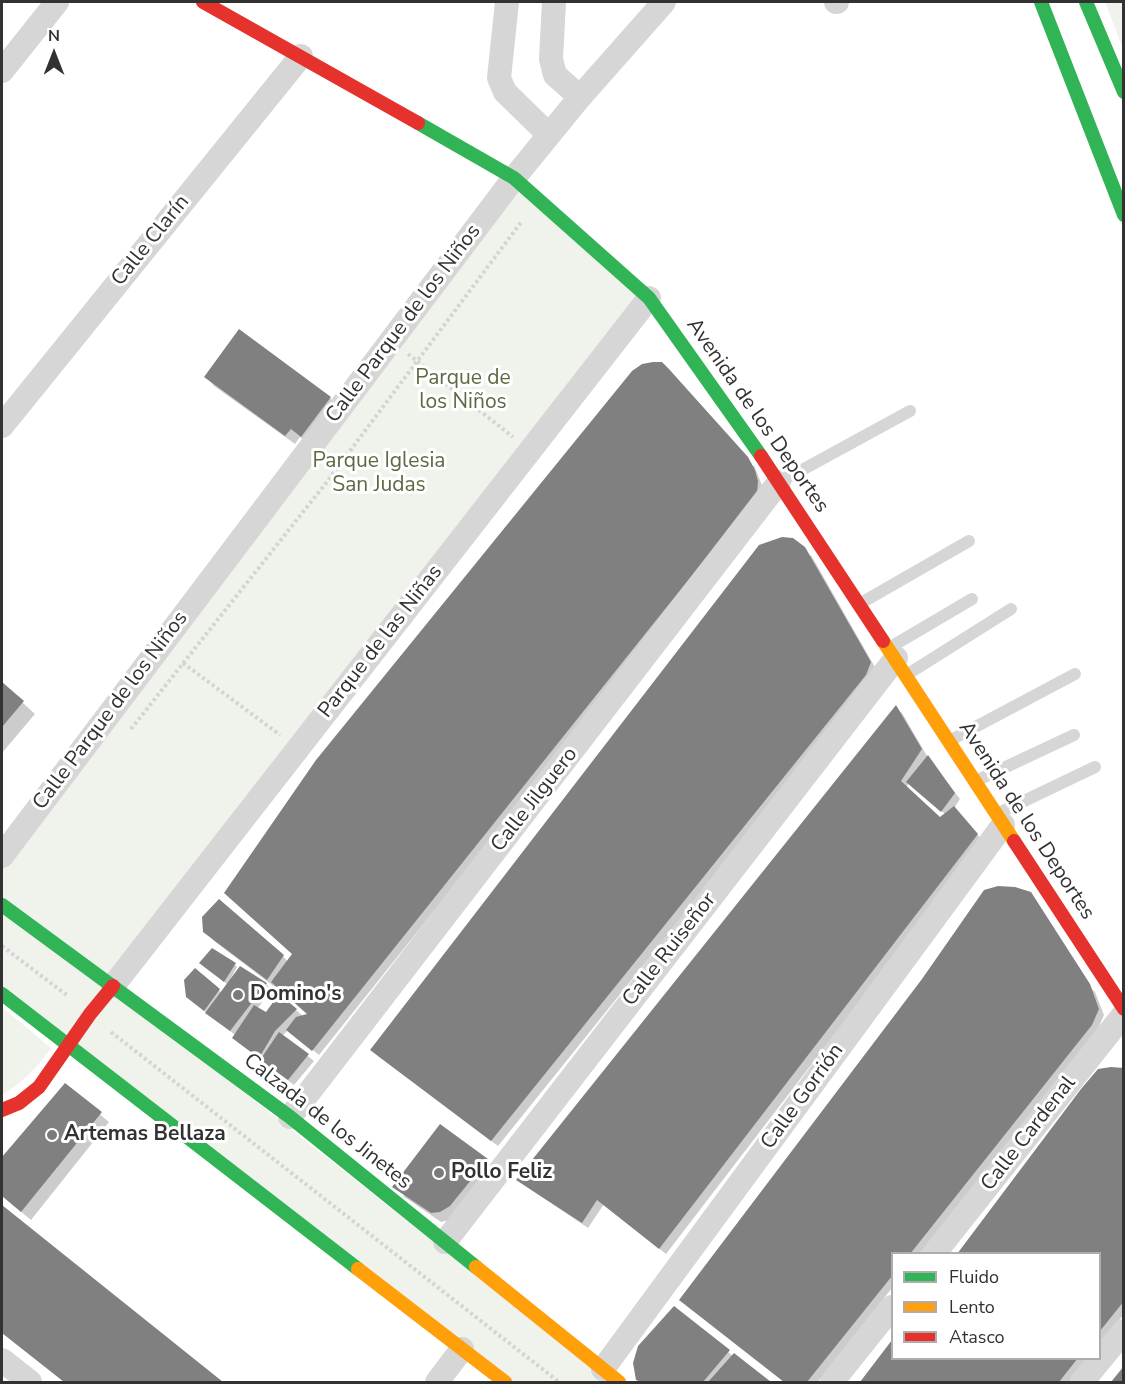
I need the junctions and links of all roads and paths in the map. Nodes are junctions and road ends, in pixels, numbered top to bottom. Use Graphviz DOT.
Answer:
graph roads {
  1 [pos="57,2"];
  2 [pos="203,2"];
  3 [pos="507,2"];
  4 [pos="554,2"];
  5 [pos="664,2"];
  6 [pos="1041,2"];
  7 [pos="1086,2"];
  8 [pos="301,56"];
  9 [pos="2,71"];
  10 [pos="1118,88"];
  11 [pos="580,97"];
  12 [pos="549,135"];
  13 [pos="514,177"];
  14 [pos="538,199"];
  15 [pos="1124,215"];
  16 [pos="649,298"];
  17 [pos="391,340"];
  18 [pos="417,361"];
  19 [pos="910,411"];
  20 [pos="2,426"];
  21 [pos="530,451"];
  22 [pos="779,482"];
  23 [pos="969,541"];
  24 [pos="972,598"];
  25 [pos="859,603"];
  26 [pos="1011,609"];
  27 [pos="897,661"];
  28 [pos="183,663"];
  29 [pos="1075,674"];
  30 [pos="127,734"];
  31 [pos="1074,735"];
  32 [pos="948,741"];
  33 [pos="298,748"];
  34 [pos="1095,767"];
  35 [pos="975,782"];
  36 [pos="999,820"];
  37 [pos="2,856"];
  38 [pos="2,905"];
  39 [pos="2,946"];
  40 [pos="113,986"];
  41 [pos="2,994"];
  42 [pos="1124,1009"];
  43 [pos="90,1014"];
  44 [pos="1124,1014"];
  45 [pos="68,1045"];
  46 [pos="2,1110"];
  47 [pos="290,1117"];
  48 [pos="445,1242"];
  49 [pos="936,1252"];
  50 [pos="891,1307"];
  51 [pos="1124,1331"];
  52 [pos="462,1349"];
  53 [pos="2,1360"];
  54 [pos="611,1376"];
  55 [pos="30,1383"];
  56 [pos="437,1383"];
  57 [pos="504,1383"];
  58 [pos="559,1383"];
  59 [pos="832,1383"];
  60 [pos="1083,1383"];
  1 -- 9 [label="street"];
  2 -- 8 [label="main road, Avenida de los Deportes"];
  3 -- 12 [label="street"];
  4 -- 11 [label="street"];
  5 -- 11 [label="street, Calle Parque de los Niños"];
  6 -- 15 [label="main road"];
  7 -- 10 [label="main road"];
  8 -- 13 [label="main road, Avenida de los Deportes"];
  8 -- 20 [label="street, Calle Clarín"];
  11 -- 12 [label="street, Calle Parque de los Niños"];
  12 -- 13 [label="street, Calle Parque de los Niños"];
  13 -- 14 [label="main road, Avenida de los Deportes"];
  13 -- 17 [label="street, Calle Parque de los Niños"];
  14 -- 16 [label="main road, Avenida de los Deportes"];
  14 -- 18 [label="path"];
  16 -- 21 [label="street, Parque de las Niñas"];
  16 -- 22 [label="main road, Avenida de los Deportes"];
  17 -- 18 [label="path"];
  17 -- 37 [label="street, Calle Parque de los Niños"];
  18 -- 21 [label="path"];
  18 -- 28 [label="path"];
  19 -- 22 [label="lane"];
  21 -- 33 [label="street, Parque de las Niñas"];
  22 -- 25 [label="main road, Avenida de los Deportes"];
  22 -- 47 [label="street, Calle Jilguero"];
  23 -- 25 [label="lane"];
  24 -- 27 [label="lane"];
  25 -- 27 [label="main road, Avenida de los Deportes"];
  26 -- 27 [label="lane"];
  27 -- 32 [label="main road, Avenida de los Deportes"];
  27 -- 48 [label="street, Calle Ruiseñor"];
  28 -- 30 [label="path"];
  28 -- 33 [label="path"];
  29 -- 32 [label="lane"];
  31 -- 35 [label="lane"];
  32 -- 35 [label="main road, Avenida de los Deportes"];
  33 -- 40 [label="street, Parque de las Niñas"];
  34 -- 36 [label="lane"];
  35 -- 36 [label="main road, Avenida de los Deportes"];
  36 -- 42 [label="main road, Avenida de los Deportes"];
  36 -- 54 [label="street, Calle Gorrión"];
  38 -- 40 [label="main road, Calzada de los Jinetes"];
  39 -- 43 [label="path"];
  40 -- 43 [label="main road"];
  40 -- 47 [label="main road, Calzada de los Jinetes"];
  41 -- 45 [label="main road"];
  43 -- 45 [label="main road"];
  43 -- 58 [label="path"];
  44 -- 49 [label="street, Calle Cardenal"];
  45 -- 46 [label="main road"];
  45 -- 52 [label="main road"];
  47 -- 48 [label="main road, Calzada de los Jinetes"];
  48 -- 54 [label="main road, Calzada de los Jinetes"];
  50 -- 59 [label="street"];
  51 -- 60 [label="street"];
  52 -- 56 [label="street"];
  52 -- 57 [label="main road"];
  53 -- 55 [label="street"];
}
